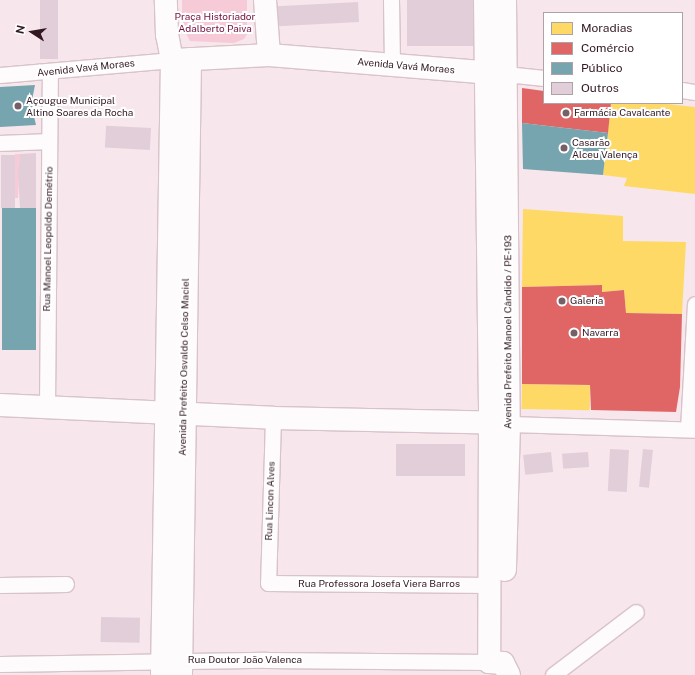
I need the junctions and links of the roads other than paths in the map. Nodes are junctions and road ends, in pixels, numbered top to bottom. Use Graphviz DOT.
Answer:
graph roads {
  1 [pos="166,0"];
  2 [pos="265,0"];
  3 [pos="391,0"];
  4 [pos="485,0"];
  5 [pos="505,0"];
  6 [pos="269,55"];
  7 [pos="181,60"];
  8 [pos="392,65"];
  9 [pos="50,72"];
  10 [pos="484,72"];
  11 [pos="506,74"];
  12 [pos="0,75"];
  13 [pos="543,78"];
  14 [pos="683,90"];
  15 [pos="695,92"];
  16 [pos="49,141"];
  17 [pos="0,143"];
  18 [pos="695,304"];
  19 [pos="0,404"];
  20 [pos="47,406"];
  21 [pos="175,413"];
  22 [pos="273,418"];
  23 [pos="500,423"];
  24 [pos="692,429"];
  25 [pos="268,583"];
  26 [pos="66,584"];
  27 [pos="491,584"];
  28 [pos="0,585"];
  29 [pos="636,612"];
  30 [pos="0,664"];
  31 [pos="172,668"];
  32 [pos="499,670"];
  33 [pos="552,675"];
  1 -- 7 [label="main road"];
  2 -- 6 [label="main road"];
  3 -- 8 [label="street"];
  4 -- 10 [label="main road, Avenida Prefeito Manoel Cândido / PE-193"];
  5 -- 11 [label="main road, Avenida Prefeito Manoel Cândido / PE-193"];
  6 -- 7 [label="main road"];
  6 -- 8 [label="main road, Avenida Vavá Moraes"];
  7 -- 9 [label="street, Avenida Vavá Moraes"];
  7 -- 21 [label="main road, Avenida Prefeito Osvaldo Celso Maciel"];
  8 -- 10 [label="main road, Avenida Vavá Moraes"];
  9 -- 12 [label="street, Avenida Vavá Moraes"];
  9 -- 16 [label="street, Rua Manoel Leopoldo Demétrio"];
  10 -- 11 [label="main road, Avenida Vavá Moraes"];
  10 -- 23 [label="main road, Avenida Prefeito Manoel Cândido / PE-193"];
  11 -- 13 [label="street, Avenida Vavá Moraes"];
  11 -- 23 [label="main road, Avenida Prefeito Manoel Cândido / PE-193"];
  14 -- 15 [label="street"];
  16 -- 17 [label="street"];
  16 -- 20 [label="street, Rua Manoel Leopoldo Demétrio"];
  18 -- 24 [label="street"];
  19 -- 20 [label="main road"];
  20 -- 21 [label="main road"];
  21 -- 22 [label="main road"];
  21 -- 31 [label="main road, Avenida Prefeito Osvaldo Celso Maciel"];
  22 -- 23 [label="main road"];
  22 -- 25 [label="street, Rua Lincon Alves"];
  23 -- 24 [label="street"];
  23 -- 27 [label="main road, Avenida Prefeito Manoel Cândido / PE-193"];
  23 -- 32 [label="main road, Avenida Prefeito Manoel Cândido / PE-193"];
  25 -- 27 [label="street, Rua Professora Josefa Viera Barros"];
  26 -- 28 [label="street"];
  27 -- 32 [label="main road, Avenida Prefeito Manoel Cândido / PE-193"];
  29 -- 33 [label="street"];
  30 -- 31 [label="street, Rua Doutor João Valenca"];
  31 -- 32 [label="street, Rua Doutor João Valenca"];
}
